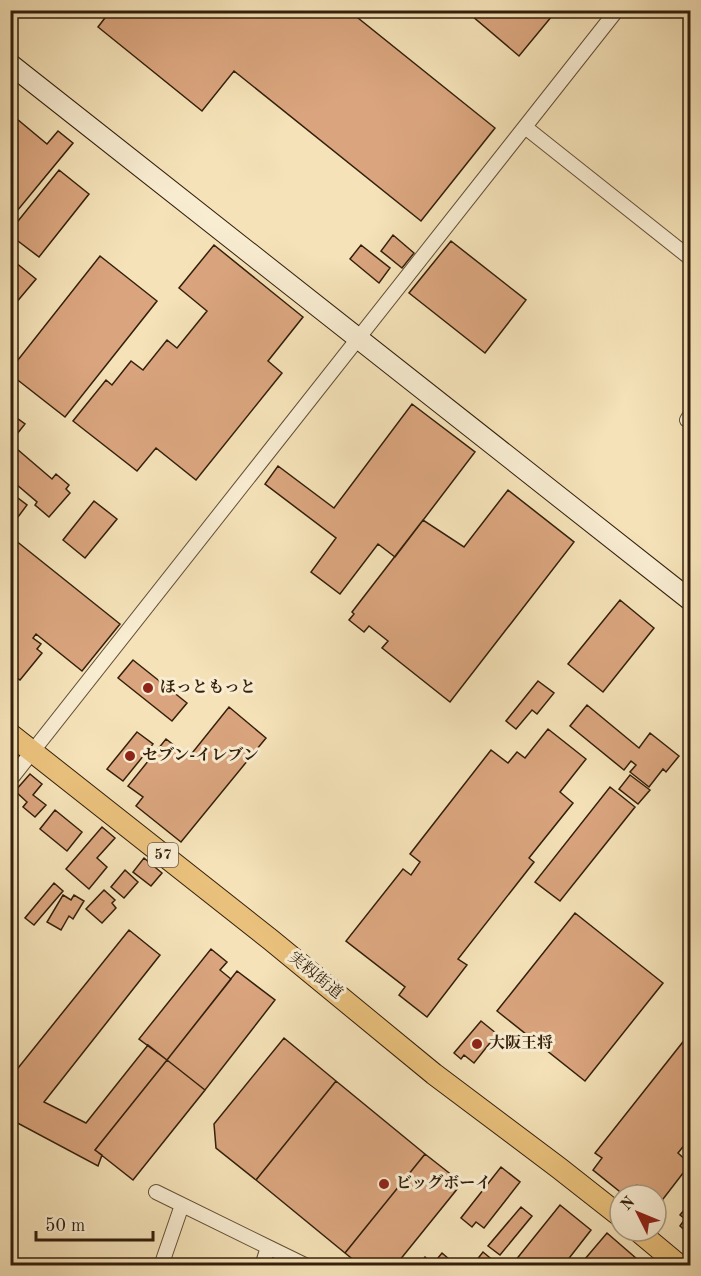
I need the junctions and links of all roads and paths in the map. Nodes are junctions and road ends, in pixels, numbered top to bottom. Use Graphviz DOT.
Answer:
graph roads {
  1 [pos="617,10"];
  2 [pos="13,71"];
  3 [pos="525,127"];
  4 [pos="690,258"];
  5 [pos="359,338"];
  6 [pos="690,600"];
  7 [pos="10,734"];
  8 [pos="33,752"];
  9 [pos="10,780"];
  10 [pos="156,1192"];
  11 [pos="182,1204"];
  12 [pos="608,1206"];
  13 [pos="652,1243"];
  14 [pos="268,1247"];
  15 [pos="161,1266"];
  16 [pos="262,1266"];
  17 [pos="307,1266"];
  18 [pos="680,1266"];
  1 -- 3 [label="street"];
  2 -- 5 [label="street"];
  3 -- 4 [label="street"];
  3 -- 5 [label="street"];
  5 -- 6 [label="street"];
  5 -- 8 [label="street"];
  7 -- 8 [label="main road, 実籾街道 / 57"];
  8 -- 9 [label="street"];
  8 -- 12 [label="main road, 実籾街道 / 57"];
  10 -- 11 [label="street"];
  11 -- 14 [label="street"];
  11 -- 15 [label="street"];
  13 -- 18 [label="main road"];
  14 -- 16 [label="street"];
  14 -- 17 [label="street"];
}
